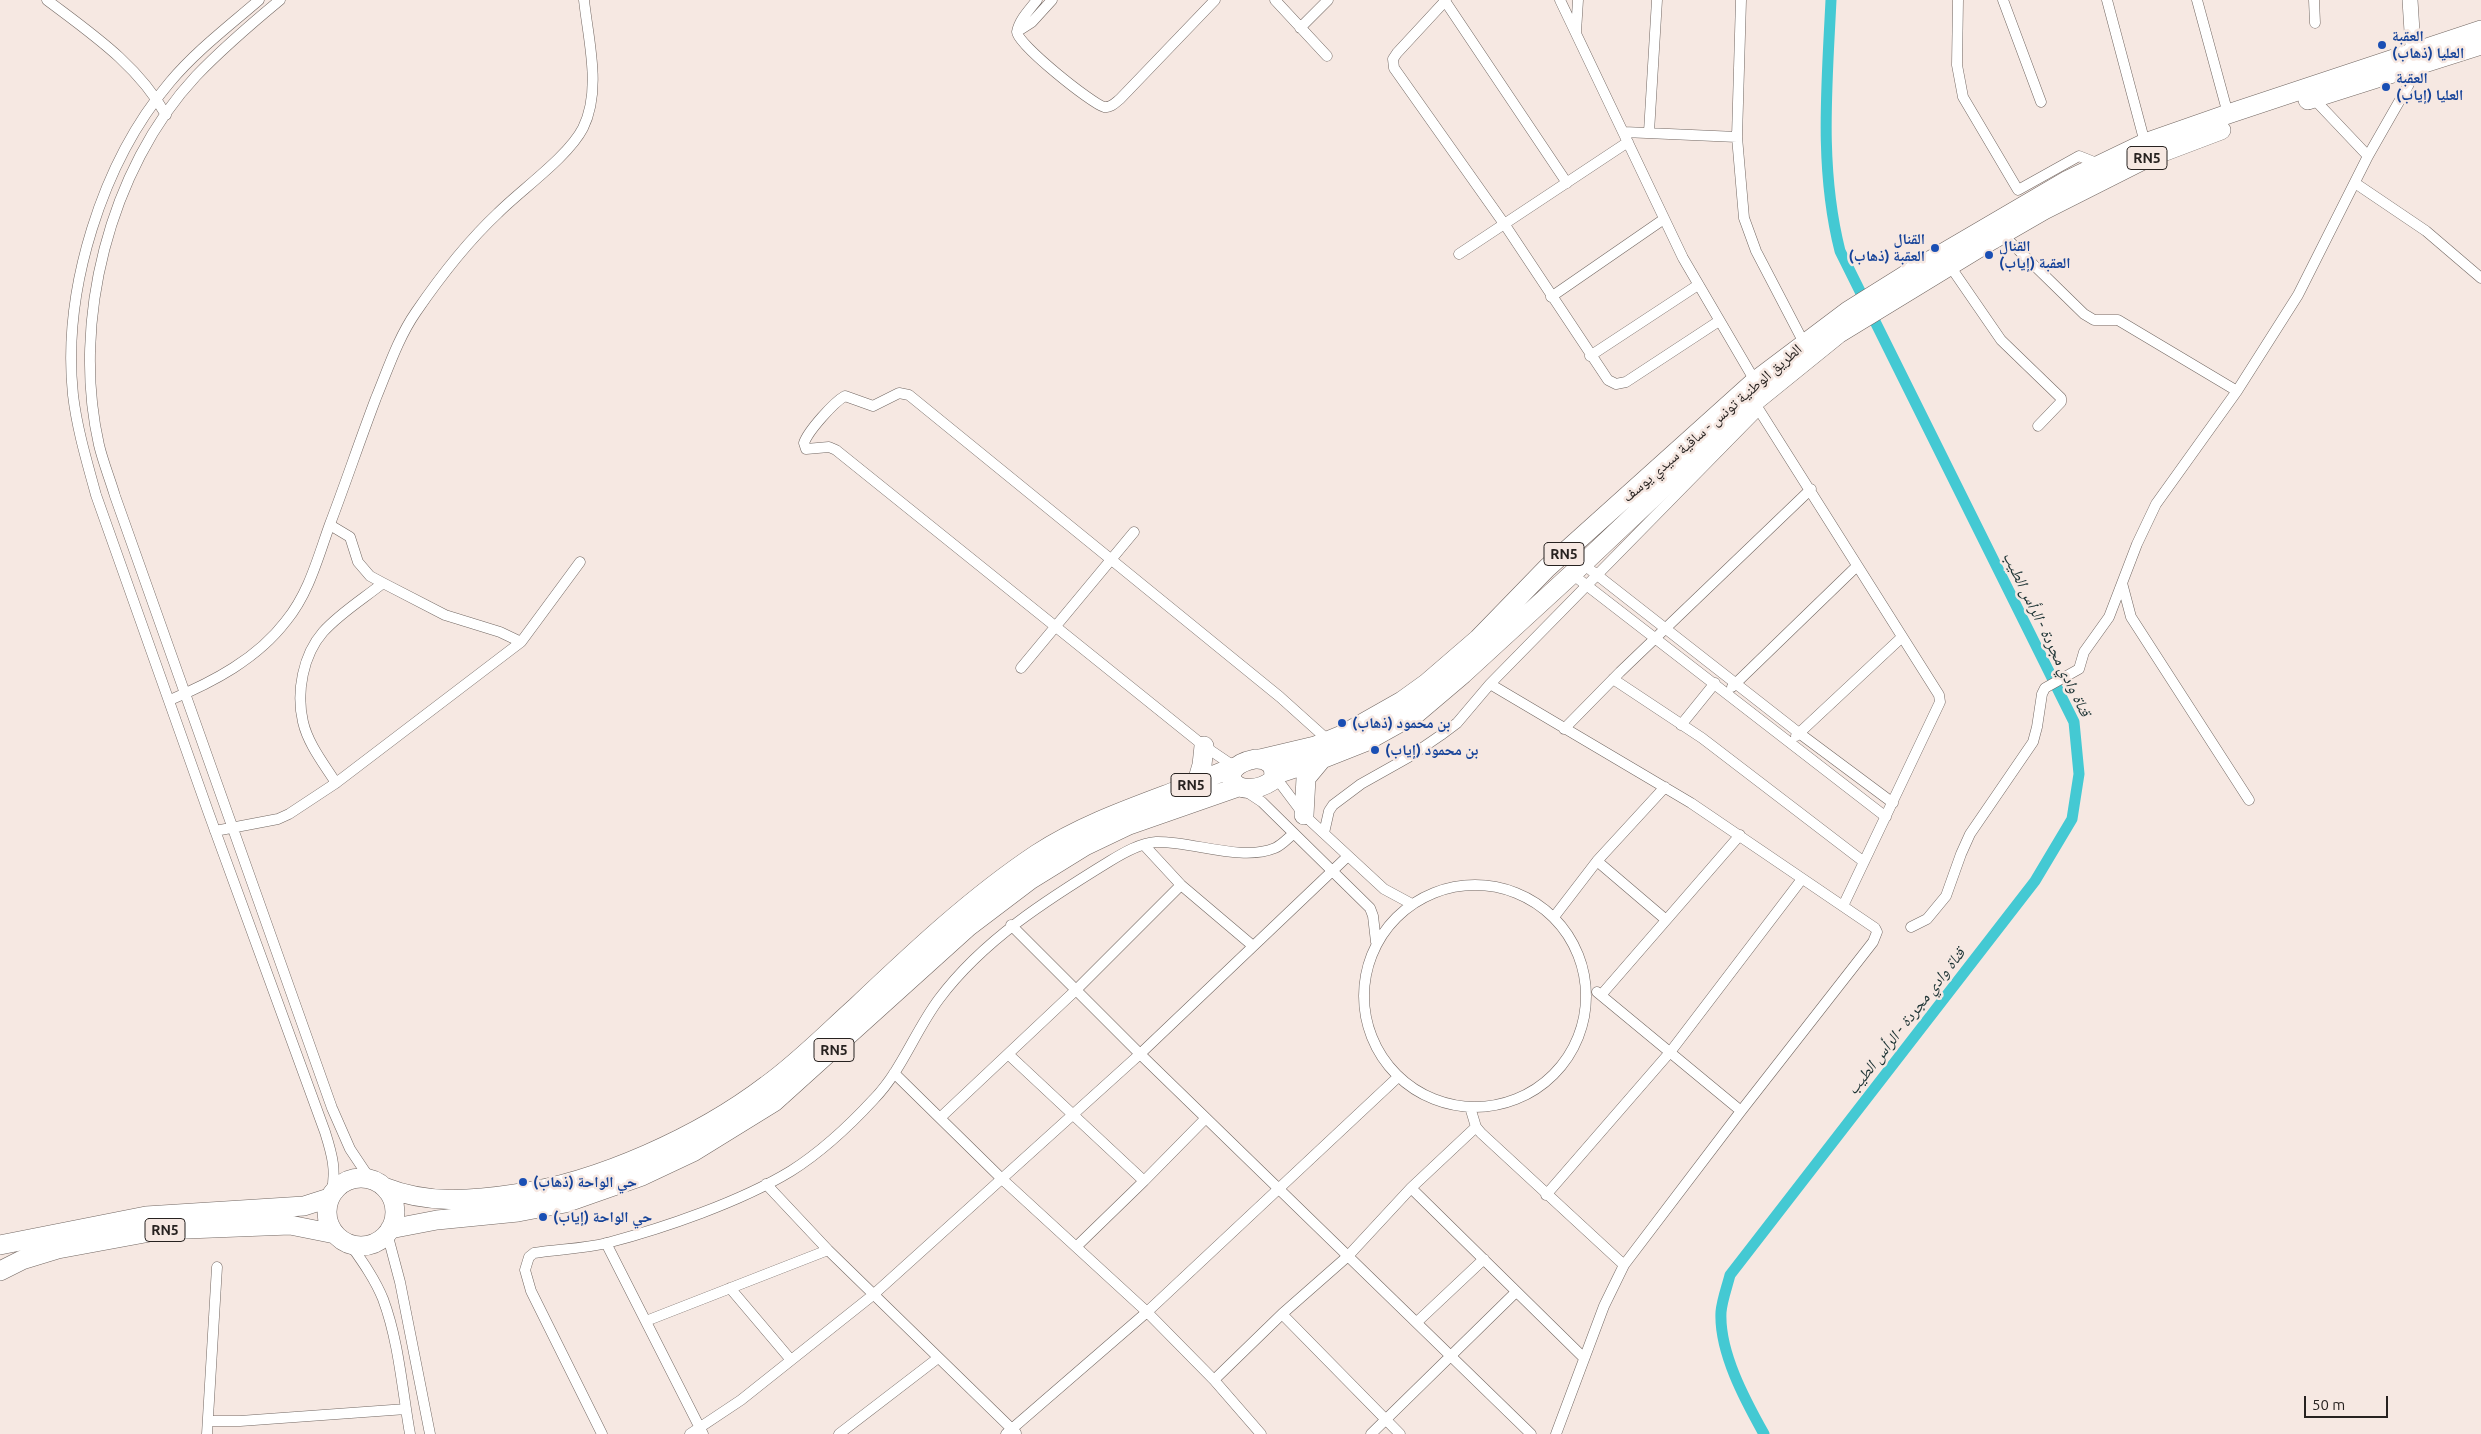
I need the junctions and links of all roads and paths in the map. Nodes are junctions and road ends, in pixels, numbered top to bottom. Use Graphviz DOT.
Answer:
graph roads {
  1 [pos="48,0"];
  2 [pos="259,0"];
  3 [pos="280,0"];
  4 [pos="584,0"];
  5 [pos="1037,0"];
  6 [pos="1052,0"];
  7 [pos="1215,0"];
  8 [pos="1275,0"];
  9 [pos="1328,0"];
  10 [pos="1560,0"];
  11 [pos="1578,0"];
  12 [pos="1657,0"];
  13 [pos="1741,0"];
  14 [pos="1958,0"];
  15 [pos="2003,0"];
  16 [pos="2107,0"];
  17 [pos="2197,0"];
  18 [pos="2314,0"];
  19 [pos="2410,0"];
  20 [pos="1446,1"];
  21 [pos="2315,23"];
  22 [pos="1300,28"];
  23 [pos="2481,30"];
  24 [pos="1018,31"];
  25 [pos="1576,32"];
  26 [pos="2481,45"];
  27 [pos="1327,56"];
  28 [pos="2414,59"];
  29 [pos="2313,98"];
  30 [pos="157,99"];
  31 [pos="2041,102"];
  32 [pos="2228,114"];
  33 [pos="166,115"];
  34 [pos="1649,132"];
  35 [pos="1737,136"];
  36 [pos="1626,137"];
  37 [pos="2145,144"];
  38 [pos="2368,156"];
  39 [pos="2099,164"];
  40 [pos="1567,183"];
  41 [pos="2355,183"];
  42 [pos="1664,218"];
  43 [pos="1504,225"];
  44 [pos="2002,234"];
  45 [pos="1459,254"];
  46 [pos="1950,266"];
  47 [pos="2481,278"];
  48 [pos="1698,285"];
  49 [pos="1897,289"];
  50 [pos="1551,297"];
  51 [pos="1852,317"];
  52 [pos="1719,321"];
  53 [pos="1804,343"];
  54 [pos="1590,356"];
  55 [pos="1755,381"];
  56 [pos="2237,391"];
  57 [pos="1757,406"];
  58 [pos="2038,426"];
  59 [pos="1811,489"];
  60 [pos="330,525"];
  61 [pos="1134,532"];
  62 [pos="1111,559"];
  63 [pos="580,562"];
  64 [pos="1857,566"];
  65 [pos="1584,574"];
  66 [pos="2122,582"];
  67 [pos="383,583"];
  68 [pos="1055,627"];
  69 [pos="1666,628"];
  70 [pos="1656,638"];
  71 [pos="1901,638"];
  72 [pos="521,642"];
  73 [pos="1021,668"];
  74 [pos="1613,679"];
  75 [pos="1736,682"];
  76 [pos="1715,683"];
  77 [pos="1490,684"];
  78 [pos="1727,692"];
  79 [pos="186,693"];
  80 [pos="170,700"];
  81 [pos="1681,725"];
  82 [pos="1564,729"];
  83 [pos="1799,733"];
  84 [pos="1329,741"];
  85 [pos="1790,743"];
  86 [pos="1204,746"];
  87 [pos="1260,759"];
  88 [pos="1322,760"];
  89 [pos="1235,767"];
  90 [pos="1274,775"];
  91 [pos="1197,782"];
  92 [pos="336,783"];
  93 [pos="1665,787"];
  94 [pos="1241,788"];
  95 [pos="2249,800"];
  96 [pos="1893,803"];
  97 [pos="1304,815"];
  98 [pos="1886,817"];
  99 [pos="233,827"];
  100 [pos="215,831"];
  101 [pos="1324,833"];
  102 [pos="1293,834"];
  103 [pos="1740,835"];
  104 [pos="1144,845"];
  105 [pos="1348,856"];
  106 [pos="1597,861"];
  107 [pos="1864,862"];
  108 [pos="1332,871"];
  109 [pos="1802,879"];
  110 [pos="1181,885"];
  111 [pos="1410,903"];
  112 [pos="1843,906"];
  113 [pos="1554,917"];
  114 [pos="1665,919"];
  115 [pos="1011,926"];
  116 [pos="1911,928"];
  117 [pos="1376,942"];
  118 [pos="1253,946"];
  119 [pos="1588,988"];
  120 [pos="1077,989"];
  121 [pos="1602,994"];
  122 [pos="1671,1051"];
  123 [pos="1008,1054"];
  124 [pos="1140,1054"];
  125 [pos="894,1073"];
  126 [pos="1398,1077"];
  127 [pos="1470,1107"];
  128 [pos="1741,1111"];
  129 [pos="1073,1114"];
  130 [pos="941,1117"];
  131 [pos="1206,1118"];
  132 [pos="1476,1127"];
  133 [pos="1002,1179"];
  134 [pos="1144,1181"];
  135 [pos="377,1183"];
  136 [pos="766,1184"];
  137 [pos="1411,1188"];
  138 [pos="1279,1190"];
  139 [pos="1546,1195"];
  140 [pos="330,1196"];
  141 [pos="389,1231"];
  142 [pos="342,1239"];
  143 [pos="606,1243"];
  144 [pos="0,1244"];
  145 [pos="1076,1247"];
  146 [pos="828,1250"];
  147 [pos="1348,1256"];
  148 [pos="1484,1260"];
  149 [pos="1624,1266"];
  150 [pos="217,1267"];
  151 [pos="0,1271"];
  152 [pos="730,1288"];
  153 [pos="1516,1292"];
  154 [pos="874,1295"];
  155 [pos="1147,1312"];
  156 [pos="1282,1314"];
  157 [pos="646,1321"];
  158 [pos="1416,1322"];
  159 [pos="1451,1357"];
  160 [pos="938,1358"];
  161 [pos="1584,1358"];
  162 [pos="790,1360"];
  163 [pos="1214,1380"];
  164 [pos="406,1409"];
  165 [pos="1386,1420"];
  166 [pos="208,1421"];
  167 [pos="701,1431"];
  168 [pos="1011,1433"];
  169 [pos="207,1434"];
  170 [pos="410,1434"];
  171 [pos="430,1434"];
  172 [pos="602,1434"];
  173 [pos="690,1434"];
  174 [pos="839,1434"];
  175 [pos="1261,1434"];
  176 [pos="1371,1434"];
  177 [pos="1400,1434"];
  178 [pos="1531,1434"];
  179 [pos="1556,1434"];
  1 -- 30 [label="street"];
  2 -- 30 [label="street"];
  3 -- 33 [label="street"];
  4 -- 60 [label="street"];
  5 -- 24 [label="street"];
  6 -- 24 [label="street"];
  7 -- 24 [label="street"];
  8 -- 22 [label="street"];
  9 -- 22 [label="street"];
  10 -- 25 [label="street"];
  11 -- 25 [label="street"];
  12 -- 34 [label="street"];
  13 -- 35 [label="street"];
  14 -- 39 [label="street"];
  15 -- 31 [label="street"];
  16 -- 37 [label="street"];
  17 -- 32 [label="street"];
  18 -- 21 [label="street"];
  19 -- 28 [label="street"];
  20 -- 40 [label="street"];
  20 -- 43 [label="street"];
  22 -- 27 [label="street"];
  23 -- 28 [label="highway, الطريق الوطنية تونس - ساقية سيدي يوسف / RN5"];
  25 -- 36 [label="street"];
  26 -- 28 [label="highway, الطريق الوطنية تونس - ساقية سيدي يوسف / RN5"];
  28 -- 29 [label="highway, الطريق الوطنية تونس - ساقية سيدي يوسف / RN5"];
  28 -- 32 [label="highway, الطريق الوطنية تونس - ساقية سيدي يوسف / RN5"];
  28 -- 38 [label="street"];
  29 -- 38 [label="street"];
  29 -- 44 [label="highway, الطريق الوطنية تونس - ساقية سيدي يوسف / RN5"];
  30 -- 33 [label="street"];
  30 -- 80 [label="street"];
  32 -- 37 [label="highway, الطريق الوطنية تونس - ساقية سيدي يوسف / RN5"];
  33 -- 79 [label="street"];
  34 -- 35 [label="street"];
  34 -- 36 [label="street"];
  35 -- 53 [label="street"];
  36 -- 40 [label="street"];
  36 -- 42 [label="street"];
  37 -- 39 [label="highway, الطريق الوطنية تونس - ساقية سيدي يوسف / RN5"];
  38 -- 41 [label="street"];
  39 -- 49 [label="highway, الطريق الوطنية تونس - ساقية سيدي يوسف / RN5"];
  40 -- 43 [label="street"];
  41 -- 47 [label="street"];
  41 -- 56 [label="street"];
  42 -- 48 [label="street"];
  42 -- 50 [label="street"];
  43 -- 45 [label="street"];
  43 -- 50 [label="street"];
  44 -- 46 [label="highway, الطريق الوطنية تونس - ساقية سيدي يوسف / RN5"];
  44 -- 56 [label="street"];
  46 -- 49 [label="highway, الطريق الوطنية تونس - ساقية سيدي يوسف / RN5"];
  46 -- 58 [label="street"];
  48 -- 52 [label="street"];
  48 -- 54 [label="street"];
  49 -- 51 [label="highway, الطريق الوطنية تونس - ساقية سيدي يوسف / RN5"];
  50 -- 54 [label="street"];
  51 -- 53 [label="highway, الطريق الوطنية تونس - ساقية سيدي يوسف / RN5"];
  51 -- 57 [label="highway, الطريق الوطنية تونس - ساقية سيدي يوسف / RN5"];
  52 -- 54 [label="street"];
  52 -- 55 [label="street"];
  53 -- 55 [label="highway, الطريق الوطنية تونس - ساقية سيدي يوسف / RN5"];
  55 -- 84 [label="highway, الطريق الوطنية تونس - ساقية سيدي يوسف / RN5"];
  56 -- 66 [label="street"];
  57 -- 59 [label="street"];
  57 -- 65 [label="highway, الطريق الوطنية تونس - ساقية سيدي يوسف / RN5"];
  59 -- 64 [label="street"];
  59 -- 69 [label="street"];
  60 -- 67 [label="street"];
  60 -- 79 [label="street"];
  61 -- 62 [label="street"];
  62 -- 68 [label="street"];
  62 -- 68 [label="street"];
  62 -- 84 [label="street"];
  63 -- 72 [label="street"];
  64 -- 71 [label="street"];
  64 -- 75 [label="street"];
  65 -- 69 [label="street"];
  65 -- 70 [label="street"];
  65 -- 77 [label="street"];
  65 -- 88 [label="highway, الطريق الوطنية تونس - ساقية سيدي يوسف / RN5"];
  66 -- 95 [label="street"];
  66 -- 116 [label="street"];
  67 -- 72 [label="street"];
  67 -- 92 [label="street"];
  68 -- 73 [label="street"];
  68 -- 86 [label="street"];
  69 -- 70 [label="street"];
  69 -- 75 [label="street"];
  70 -- 74 [label="street"];
  70 -- 76 [label="street"];
  71 -- 83 [label="street"];
  71 -- 96 [label="street"];
  72 -- 92 [label="street"];
  74 -- 81 [label="street"];
  74 -- 82 [label="street"];
  75 -- 78 [label="street"];
  75 -- 83 [label="street"];
  76 -- 78 [label="street"];
  76 -- 81 [label="street"];
  77 -- 82 [label="street"];
  77 -- 101 [label="street"];
  78 -- 85 [label="street"];
  79 -- 80 [label="street"];
  79 -- 99 [label="street"];
  80 -- 100 [label="street"];
  81 -- 107 [label="street"];
  82 -- 93 [label="street"];
  83 -- 85 [label="street"];
  83 -- 96 [label="street"];
  84 -- 87 [label="highway, الطريق الوطنية تونس - ساقية سيدي يوسف / RN5"];
  85 -- 98 [label="street"];
  86 -- 89 [label="street"];
  86 -- 91 [label="highway"];
  87 -- 89 [label="highway, RN5"];
  87 -- 90 [label="highway"];
  88 -- 90 [label="highway, الطريق الوطنية تونس - ساقية سيدي يوسف / RN5"];
  88 -- 97 [label="highway"];
  89 -- 91 [label="highway, RN5"];
  89 -- 94 [label="highway, RN5"];
  90 -- 94 [label="highway, RN5"];
  90 -- 97 [label="street"];
  91 -- 135 [label="highway, RN5"];
  92 -- 99 [label="street"];
  93 -- 103 [label="street"];
  93 -- 106 [label="street"];
  94 -- 102 [label="street"];
  94 -- 141 [label="highway, RN5"];
  96 -- 98 [label="street"];
  97 -- 101 [label="street"];
  98 -- 107 [label="street"];
  99 -- 100 [label="street"];
  99 -- 135 [label="street"];
  100 -- 140 [label="street"];
  101 -- 105 [label="street"];
  102 -- 104 [label="street"];
  102 -- 108 [label="street"];
  103 -- 109 [label="street"];
  103 -- 114 [label="street"];
  104 -- 110 [label="street"];
  104 -- 115 [label="street"];
  105 -- 108 [label="street"];
  105 -- 111 [label="street"];
  106 -- 113 [label="street"];
  106 -- 114 [label="street"];
  107 -- 112 [label="street"];
  108 -- 117 [label="street"];
  108 -- 118 [label="street"];
  109 -- 112 [label="street"];
  109 -- 122 [label="street"];
  110 -- 118 [label="street"];
  110 -- 120 [label="street"];
  111 -- 113 [label="street"];
  111 -- 117 [label="street"];
  112 -- 128 [label="street"];
  113 -- 119 [label="street"];
  114 -- 121 [label="street"];
  115 -- 120 [label="street"];
  115 -- 125 [label="street"];
  117 -- 126 [label="street"];
  118 -- 124 [label="street"];
  119 -- 121 [label="street"];
  119 -- 127 [label="street"];
  120 -- 123 [label="street"];
  120 -- 124 [label="street"];
  121 -- 122 [label="street"];
  122 -- 128 [label="street"];
  122 -- 139 [label="street"];
  123 -- 129 [label="street"];
  123 -- 130 [label="street"];
  124 -- 129 [label="street"];
  124 -- 131 [label="street"];
  125 -- 130 [label="street"];
  125 -- 136 [label="street"];
  126 -- 127 [label="street"];
  126 -- 138 [label="street"];
  127 -- 132 [label="street"];
  128 -- 149 [label="street"];
  129 -- 133 [label="street"];
  129 -- 134 [label="street"];
  130 -- 133 [label="street"];
  131 -- 134 [label="street"];
  131 -- 138 [label="street"];
  132 -- 137 [label="street"];
  132 -- 139 [label="street"];
  133 -- 145 [label="street"];
  133 -- 154 [label="street"];
  134 -- 145 [label="street"];
  135 -- 140 [label="highway, RN5"];
  135 -- 141 [label="highway"];
  136 -- 143 [label="street"];
  136 -- 146 [label="street"];
  137 -- 147 [label="street"];
  137 -- 148 [label="street"];
  138 -- 147 [label="street"];
  138 -- 155 [label="street"];
  139 -- 149 [label="street"];
  140 -- 142 [label="highway"];
  140 -- 144 [label="highway, RN5"];
  141 -- 142 [label="highway, RN5"];
  141 -- 171 [label="street"];
  142 -- 151 [label="highway, RN5"];
  142 -- 164 [label="street"];
  143 -- 157 [label="street"];
  143 -- 172 [label="street"];
  145 -- 155 [label="street"];
  146 -- 152 [label="street"];
  146 -- 154 [label="street"];
  147 -- 156 [label="street"];
  147 -- 158 [label="street"];
  148 -- 153 [label="street"];
  148 -- 158 [label="street"];
  149 -- 161 [label="street"];
  150 -- 166 [label="street"];
  152 -- 157 [label="street"];
  152 -- 162 [label="street"];
  153 -- 159 [label="street"];
  153 -- 161 [label="street"];
  154 -- 160 [label="street"];
  154 -- 162 [label="street"];
  155 -- 163 [label="street"];
  155 -- 168 [label="street"];
  156 -- 163 [label="street"];
  156 -- 165 [label="street"];
  157 -- 167 [label="street"];
  158 -- 159 [label="street"];
  159 -- 165 [label="street"];
  159 -- 178 [label="street"];
  160 -- 168 [label="street"];
  160 -- 174 [label="street"];
  161 -- 179 [label="street"];
  162 -- 167 [label="street"];
  163 -- 175 [label="street"];
  164 -- 166 [label="street"];
  164 -- 170 [label="street"];
  165 -- 176 [label="street"];
  165 -- 177 [label="street"];
  166 -- 169 [label="street"];
  167 -- 173 [label="street"];
}
